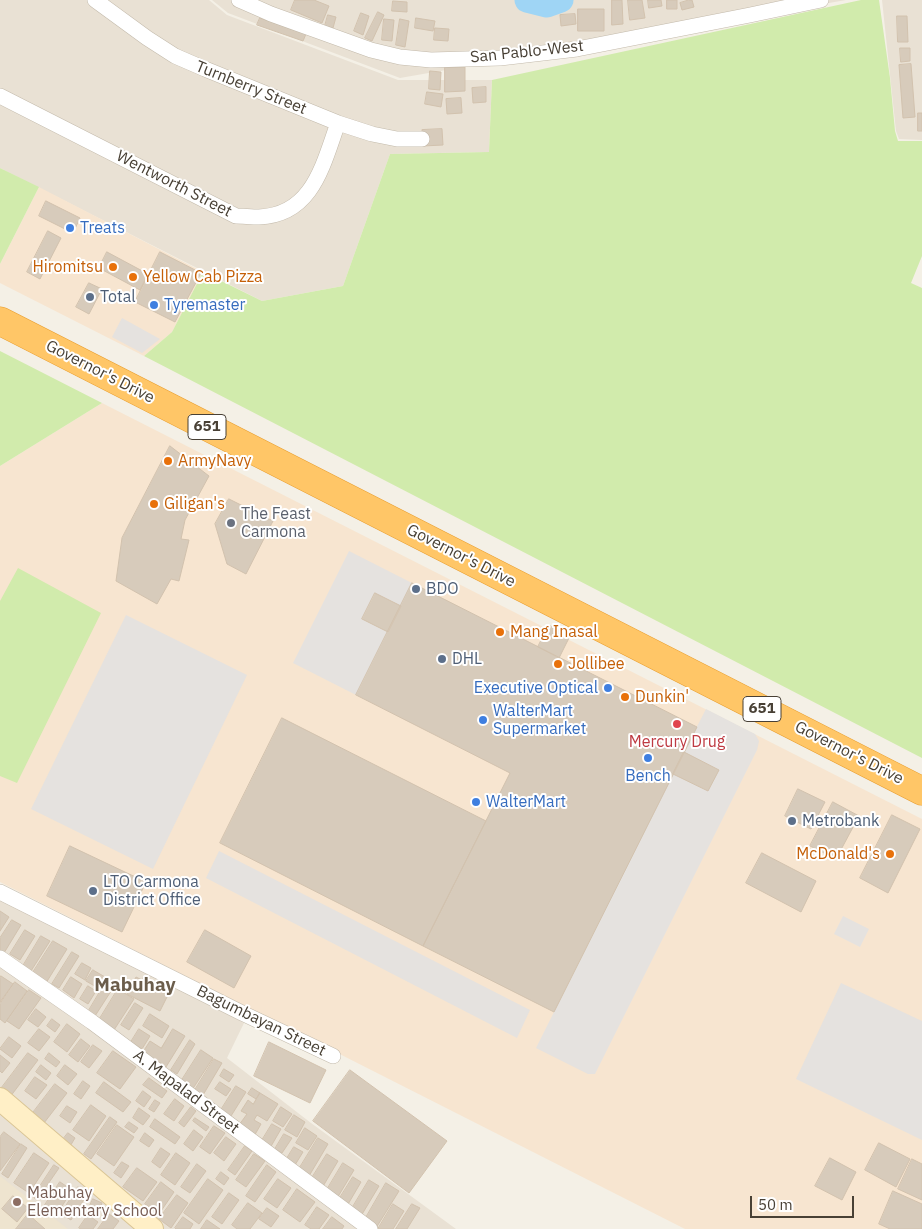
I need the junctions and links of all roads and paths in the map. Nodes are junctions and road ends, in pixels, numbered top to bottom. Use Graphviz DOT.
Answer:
graph roads {
  1 [pos="95,0"];
  2 [pos="239,0"];
  3 [pos="821,0"];
  4 [pos="0,96"];
  5 [pos="338,123"];
  6 [pos="422,139"];
  7 [pos="0,321"];
  8 [pos="922,790"];
  9 [pos="0,892"];
  10 [pos="0,958"];
  11 [pos="333,1056"];
  12 [pos="0,1099"];
  13 [pos="152,1229"];
  14 [pos="370,1229"];
  1 -- 5 [label="street, Turnberry Street"];
  2 -- 3 [label="street, San Pablo-West"];
  4 -- 5 [label="street, Wentworth Street"];
  5 -- 6 [label="street, Turnberry Street"];
  7 -- 8 [label="highway, Governor's Drive / 651"];
  9 -- 11 [label="street, Bagumbayan Street"];
  10 -- 14 [label="street, A. Mapalad Street"];
  12 -- 13 [label="main road"];
}
